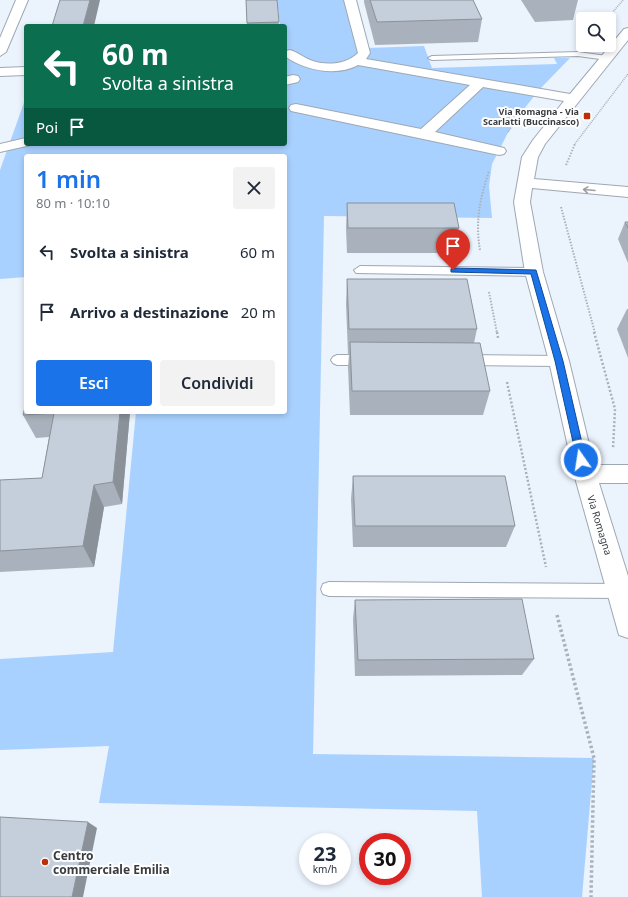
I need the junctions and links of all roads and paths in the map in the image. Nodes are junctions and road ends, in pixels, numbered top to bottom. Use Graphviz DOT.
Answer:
graph roads {
  1 [pos="22,0"];
  2 [pos="350,0"];
  3 [pos="623,0"];
  4 [pos="613,12"];
  5 [pos="628,32"];
  6 [pos="0,52"];
  7 [pos="290,54"];
  8 [pos="432,58"];
  9 [pos="607,58"];
  10 [pos="621,60"];
  11 [pos="357,61"];
  12 [pos="24,71"];
  13 [pos="0,72"];
  14 [pos="628,74"];
  15 [pos="480,83"];
  16 [pos="574,99"];
  17 [pos="296,108"];
  18 [pos="424,134"];
  19 [pos="24,142"];
  20 [pos="0,148"];
  21 [pos="499,151"];
  22 [pos="525,183"];
  23 [pos="561,187"];
  24 [pos="628,192"];
  25 [pos="360,270"];
  26 [pos="484,270"];
  27 [pos="534,272"];
  28 [pos="337,360"];
  29 [pos="376,360"];
  30 [pos="456,360"];
  31 [pos="503,361"];
  32 [pos="559,361"];
  33 [pos="585,474"];
  34 [pos="622,474"];
  35 [pos="329,589"];
  36 [pos="551,590"];
  37 [pos="620,591"];
  38 [pos="628,626"];
  39 [pos="591,897"];
  1 -- 6 [label="street"];
  2 -- 11 [label="street"];
  3 -- 4 [label="path"];
  5 -- 9 [label="street, Via Romagna"];
  7 -- 11 [label="street"];
  8 -- 9 [label="lane"];
  9 -- 10 [label="street"];
  9 -- 16 [label="street, Via Romagna"];
  11 -- 15 [label="street"];
  12 -- 13 [label="street"];
  14 -- 23 [label="path"];
  15 -- 16 [label="street"];
  15 -- 18 [label="street"];
  16 -- 22 [label="street, Via Romagna"];
  17 -- 18 [label="street"];
  18 -- 21 [label="street"];
  19 -- 20 [label="street"];
  21 -- 26 [label="path"];
  22 -- 23 [label="street"];
  22 -- 27 [label="street, Via Romagna"];
  24 -- 23 [label="street, one-way"];
  23 -- 34 [label="path"];
  25 -- 26 [label="lane"];
  26 -- 27 [label="lane"];
  26 -- 31 [label="path"];
  27 -- 32 [label="street, Via Romagna"];
  28 -- 29 [label="lane"];
  30 -- 31 [label="lane"];
  31 -- 32 [label="lane"];
  31 -- 36 [label="path"];
  32 -- 33 [label="street, Via Romagna"];
  33 -- 34 [label="street"];
  33 -- 37 [label="street, Via Romagna"];
  35 -- 36 [label="lane"];
  36 -- 37 [label="lane"];
  36 -- 39 [label="path"];
  37 -- 38 [label="street, Via Romagna"];
}
